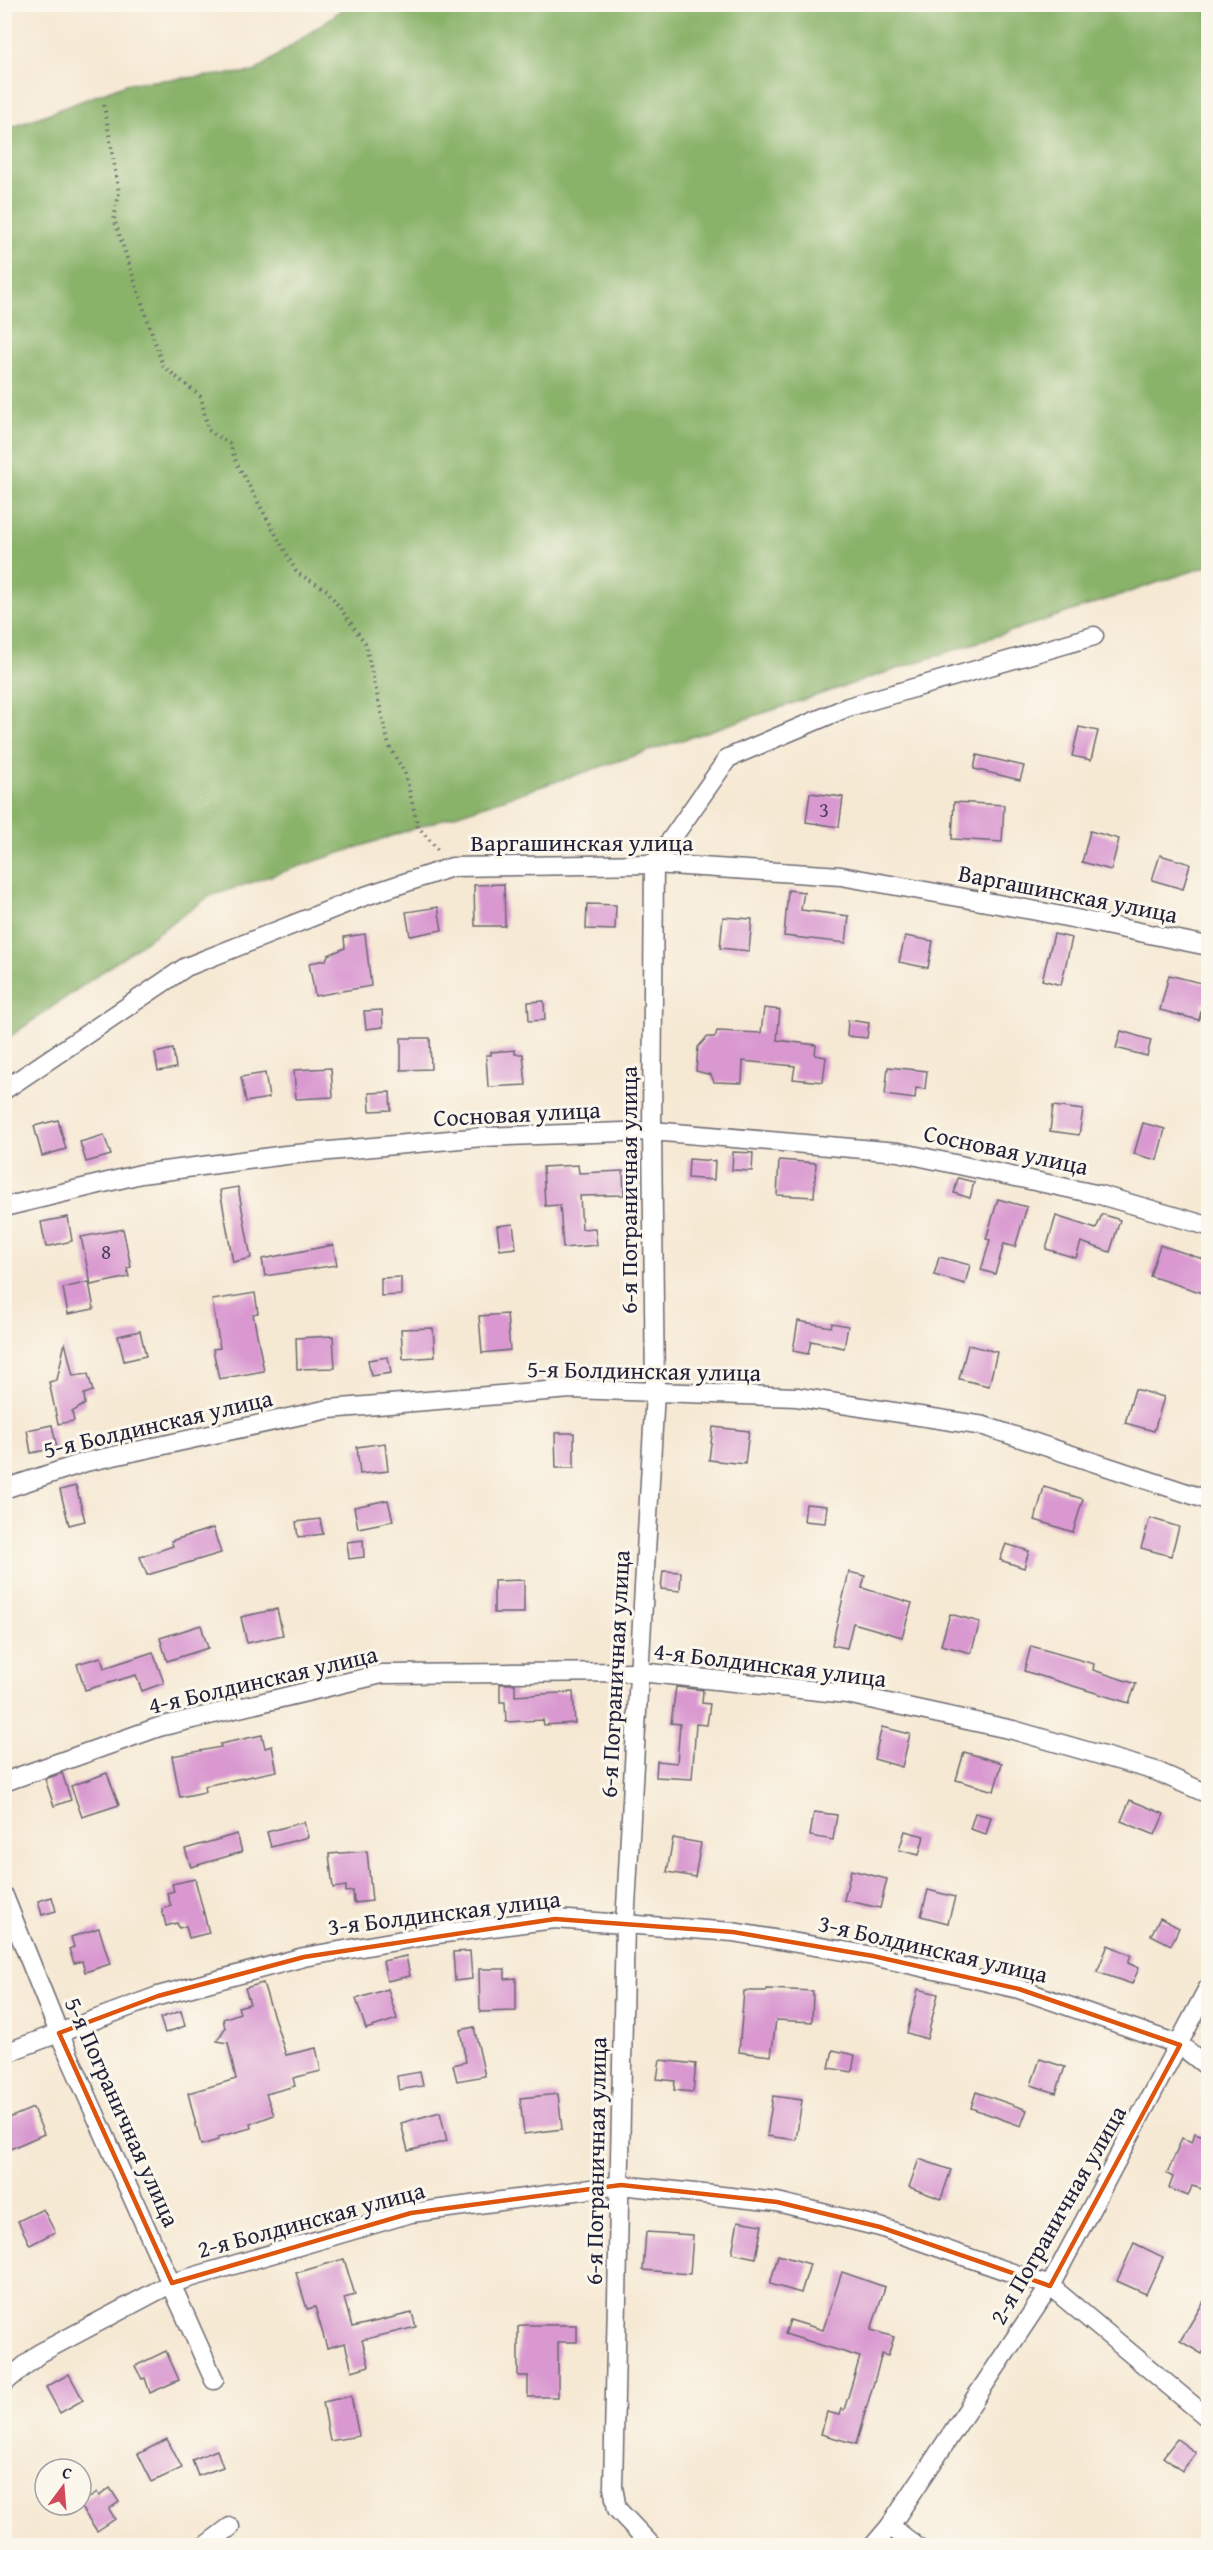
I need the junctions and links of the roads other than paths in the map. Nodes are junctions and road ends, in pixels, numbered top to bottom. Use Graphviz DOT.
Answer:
graph roads {
  1 [pos="1094,636"];
  2 [pos="654,864"];
  3 [pos="1209,946"];
  4 [pos="4,1090"];
  5 [pos="652,1131"];
  6 [pos="4,1207"];
  7 [pos="1209,1226"];
  8 [pos="655,1392"];
  9 [pos="4,1489"];
  10 [pos="1209,1500"];
  11 [pos="640,1672"];
  12 [pos="4,1782"];
  13 [pos="1209,1794"];
  14 [pos="4,1896"];
  15 [pos="625,1924"];
  16 [pos="1209,1988"];
  17 [pos="59,2033"];
  18 [pos="1180,2045"];
  19 [pos="4,2056"];
  20 [pos="1209,2067"];
  21 [pos="621,2185"];
  22 [pos="172,2283"];
  23 [pos="1050,2286"];
  24 [pos="214,2380"];
  25 [pos="4,2383"];
  26 [pos="1209,2418"];
  27 [pos="890,2526"];
  28 [pos="230,2527"];
  29 [pos="205,2546"];
  30 [pos="652,2546"];
  31 [pos="873,2546"];
  32 [pos="916,2546"];
  1 -- 2 [label="street"];
  2 -- 3 [label="street, Варгашинская улица"];
  2 -- 4 [label="street, Варгашинская улица"];
  2 -- 5 [label="street, 6-я Пограничная улица"];
  5 -- 6 [label="street, Сосновая улица"];
  5 -- 7 [label="street, Сосновая улица"];
  5 -- 8 [label="street, 6-я Пограничная улица"];
  8 -- 9 [label="street, 5-я Болдинская улица"];
  8 -- 10 [label="street, 5-я Болдинская улица"];
  8 -- 11 [label="street, 6-я Пограничная улица"];
  11 -- 12 [label="street, 4-я Болдинская улица"];
  11 -- 13 [label="street, 4-я Болдинская улица"];
  11 -- 15 [label="street, 6-я Пограничная улица"];
  14 -- 17 [label="street, 5-я Пограничная улица"];
  15 -- 17 [label="street, 3-я Болдинская улица"];
  15 -- 18 [label="street, 3-я Болдинская улица"];
  15 -- 21 [label="street, 6-я Пограничная улица"];
  16 -- 18 [label="street, 2-я Пограничная улица"];
  17 -- 19 [label="street, 3-я Болдинская улица"];
  17 -- 22 [label="street, 5-я Пограничная улица"];
  18 -- 20 [label="street, 3-я Болдинская улица"];
  18 -- 23 [label="street, 2-я Пограничная улица"];
  21 -- 22 [label="street, 2-я Болдинская улица"];
  21 -- 23 [label="street, 2-я Болдинская улица"];
  21 -- 30 [label="street, 6-я Пограничная улица"];
  22 -- 24 [label="street, 5-я Пограничная улица"];
  22 -- 25 [label="street, 2-я Болдинская улица"];
  23 -- 26 [label="street, 2-я Болдинская улица"];
  23 -- 27 [label="street, 2-я Пограничная улица"];
  27 -- 31 [label="street, 2-я Пограничная улица"];
  27 -- 32 [label="street"];
  28 -- 29 [label="street"];
}
